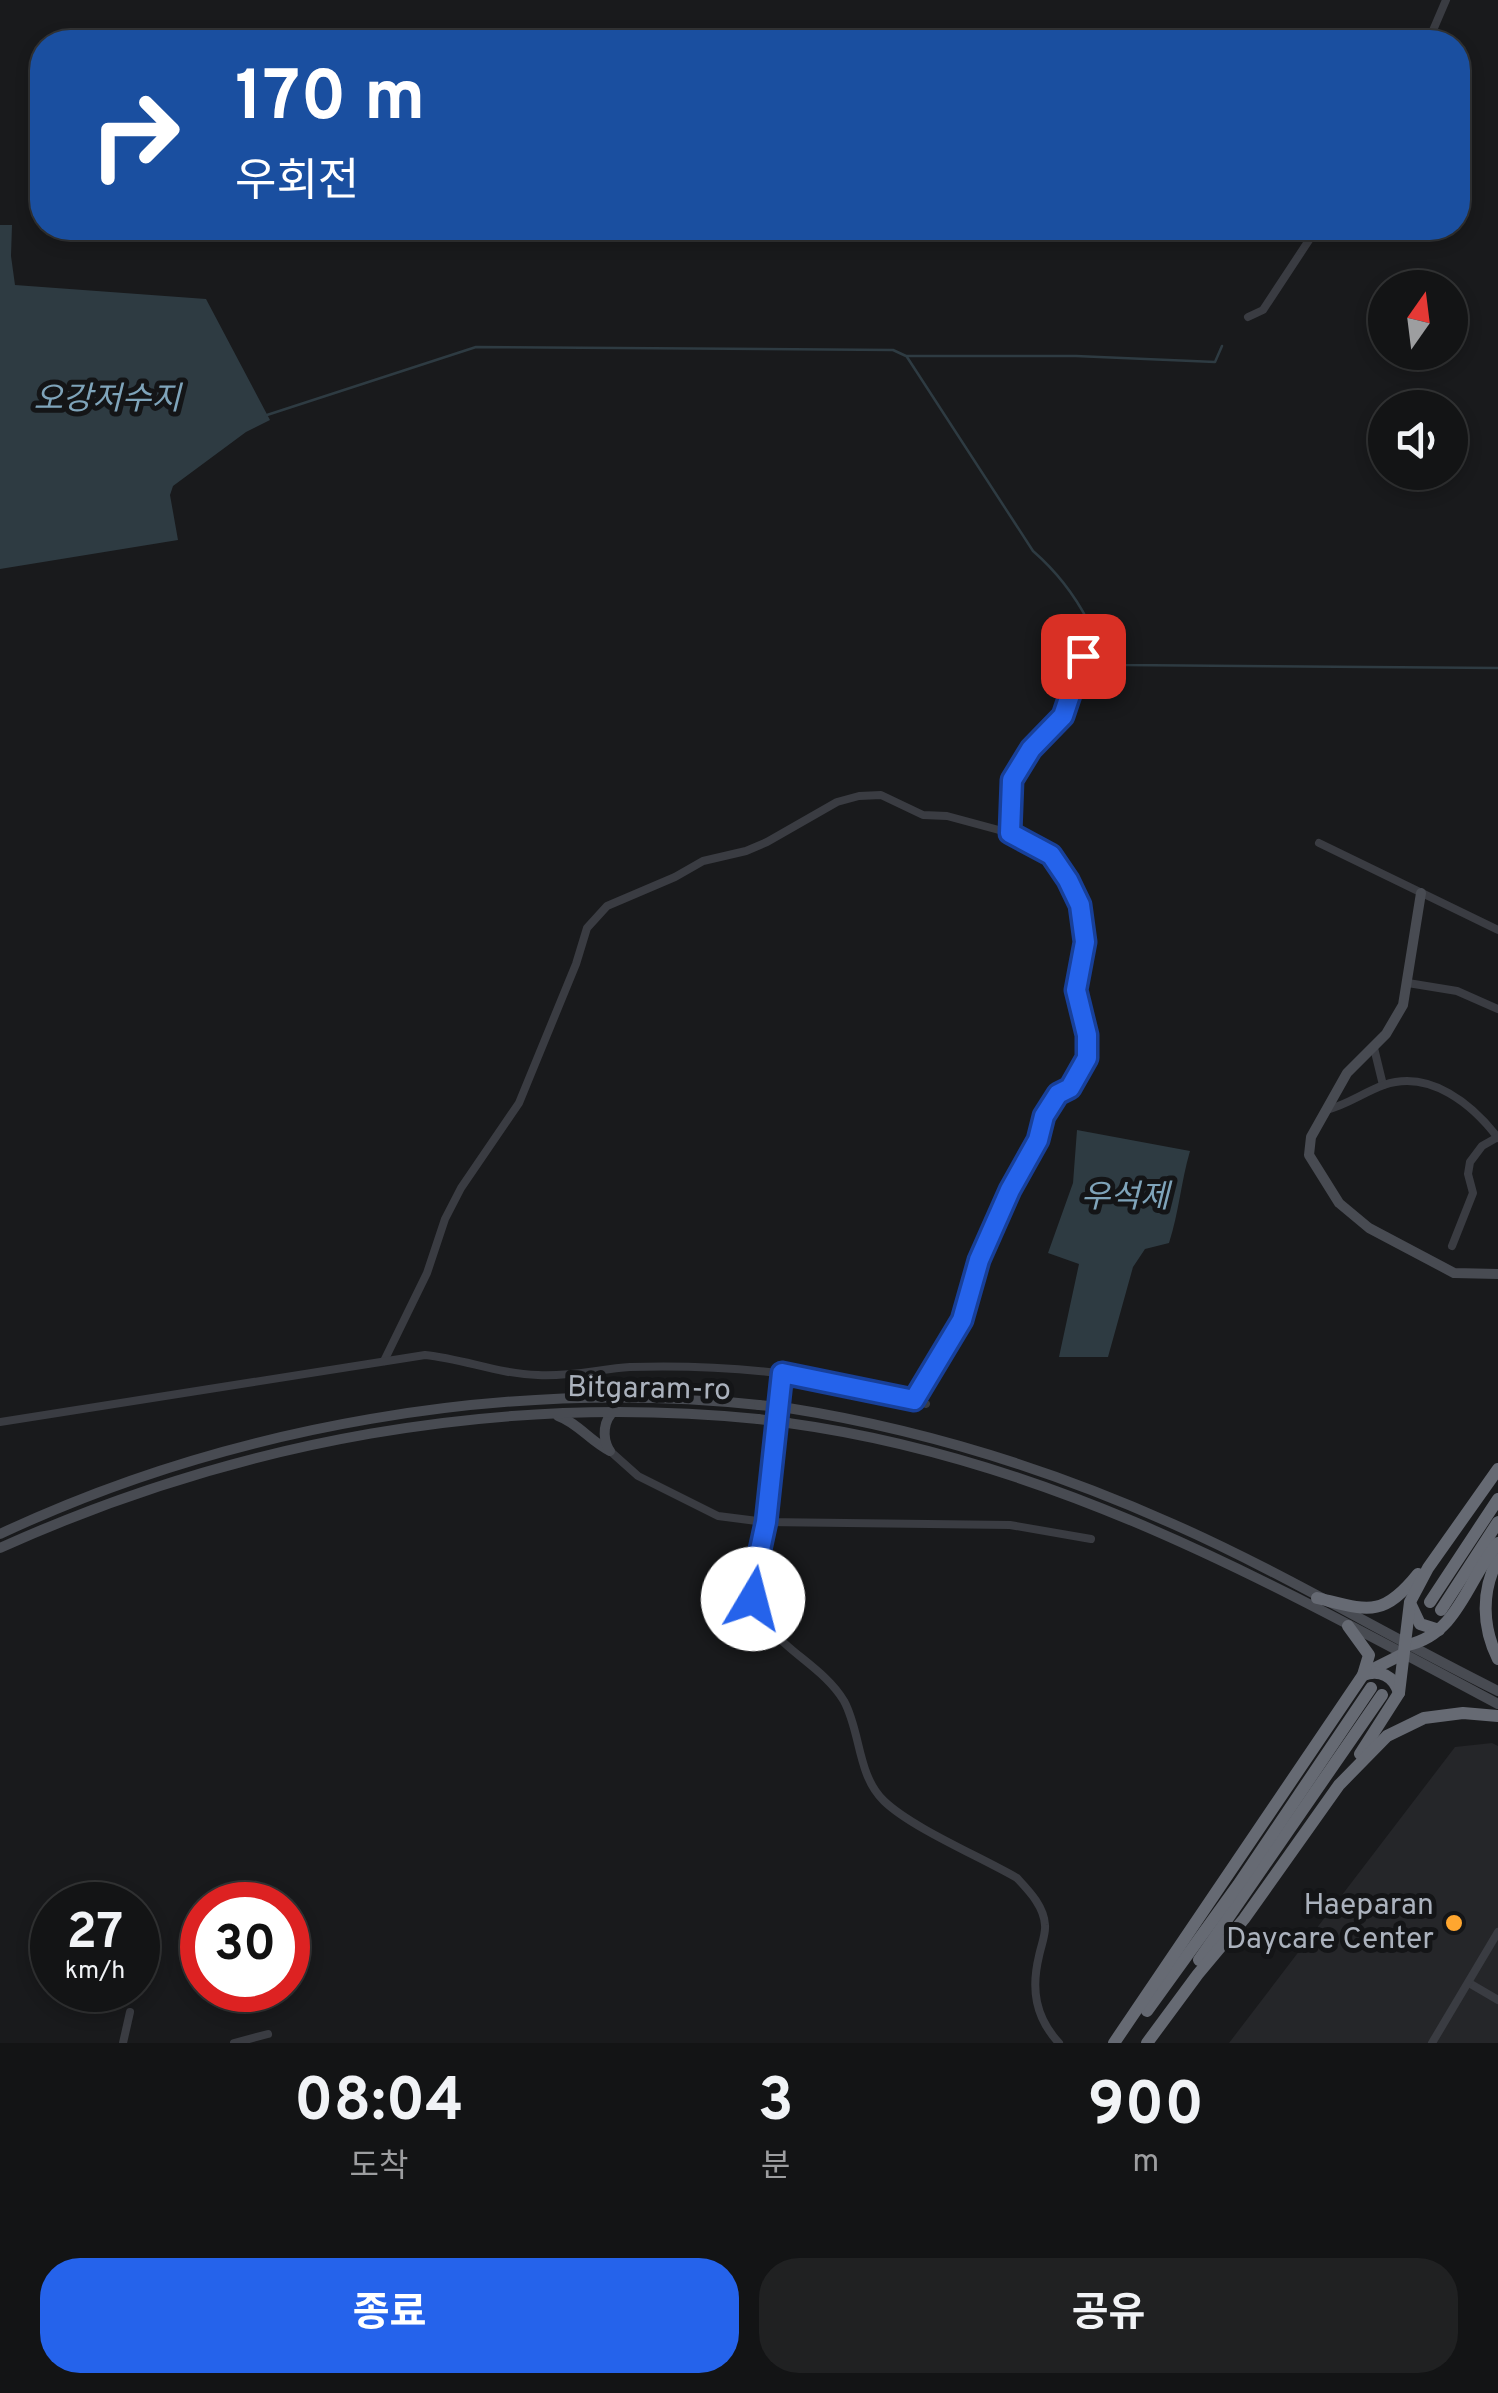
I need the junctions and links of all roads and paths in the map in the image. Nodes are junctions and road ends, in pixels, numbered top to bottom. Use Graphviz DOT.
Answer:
graph roads {
  1 [pos="1446,0"];
  2 [pos="1433,30"];
  3 [pos="1310,240"];
  4 [pos="1248,317"];
  5 [pos="1094,646"];
  6 [pos="1010,833"];
  7 [pos="1319,843"];
  8 [pos="1420,893"];
  9 [pos="1498,930"];
  10 [pos="1408,983"];
  11 [pos="1498,1009"];
  12 [pos="1374,1048"];
  13 [pos="1383,1086"];
  14 [pos="1326,1110"];
  15 [pos="1498,1138"];
  16 [pos="1452,1246"];
  17 [pos="1498,1274"];
  18 [pos="384,1361"];
  19 [pos="782,1373"];
  20 [pos="914,1400"];
  21 [pos="926,1404"];
  22 [pos="615,1410"];
  23 [pos="550,1414"];
  24 [pos="0,1422"];
  25 [pos="610,1451"];
  26 [pos="1498,1469"];
  27 [pos="1498,1499"];
  28 [pos="766,1522"];
  29 [pos="1498,1522"];
  30 [pos="0,1534"];
  31 [pos="1091,1539"];
  32 [pos="1498,1543"];
  33 [pos="0,1548"];
  34 [pos="1498,1558"];
  35 [pos="1428,1568"];
  36 [pos="1317,1598"];
  37 [pos="1410,1602"];
  38 [pos="1348,1626"];
  39 [pos="1439,1630"];
  40 [pos="1405,1649"];
  41 [pos="1498,1659"];
  42 [pos="1364,1675"];
  43 [pos="1498,1691"];
  44 [pos="1399,1693"];
  45 [pos="1498,1704"];
  46 [pos="1498,1716"];
  47 [pos="1339,1786"];
  48 [pos="1498,1932"];
  49 [pos="1469,1983"];
  50 [pos="1498,2000"];
  51 [pos="130,2012"];
  52 [pos="268,2034"];
  53 [pos="123,2043"];
  54 [pos="234,2043"];
  55 [pos="1059,2043"];
  56 [pos="1114,2043"];
  57 [pos="1123,2043"];
  58 [pos="1138,2043"];
  59 [pos="1147,2043"];
  60 [pos="1432,2043"];
  1 -- 2 [label="street"];
  3 -- 4 [label="street"];
  5 -- 6 [label="street"];
  6 -- 18 [label="street"];
  6 -- 20 [label="street"];
  7 -- 8 [label="street"];
  8 -- 9 [label="street"];
  8 -- 10 [label="main road"];
  10 -- 11 [label="street"];
  10 -- 12 [label="main road"];
  12 -- 13 [label="street"];
  12 -- 14 [label="main road"];
  13 -- 14 [label="street"];
  13 -- 15 [label="street"];
  14 -- 17 [label="main road"];
  15 -- 16 [label="street"];
  18 -- 19 [label="street"];
  18 -- 24 [label="street"];
  19 -- 20 [label="street"];
  19 -- 28 [label="street"];
  20 -- 21 [label="street"];
  22 -- 23 [label="main road, Bitgaram-ro"];
  22 -- 25 [label="main road"];
  22 -- 38 [label="main road, Bitgaram-ro, bridge"];
  23 -- 25 [label="main road"];
  23 -- 33 [label="main road, Bitgaram-ro"];
  25 -- 28 [label="street"];
  26 -- 35 [label="highway"];
  27 -- 29 [label="highway"];
  28 -- 31 [label="street"];
  28 -- 55 [label="street"];
  30 -- 36 [label="main road, Bitgaram-ro, bridge"];
  32 -- 39 [label="highway"];
  34 -- 41 [label="highway"];
  35 -- 36 [label="highway"];
  35 -- 37 [label="highway"];
  36 -- 40 [label="main road, Bitgaram-ro"];
  37 -- 39 [label="highway"];
  37 -- 40 [label="highway"];
  38 -- 40 [label="main road, Bitgaram-ro"];
  38 -- 42 [label="highway"];
  39 -- 40 [label="highway"];
  40 -- 42 [label="highway"];
  40 -- 43 [label="main road, Bitgaram-ro"];
  40 -- 44 [label="highway"];
  40 -- 45 [label="main road, Bitgaram-ro"];
  42 -- 44 [label="highway"];
  42 -- 56 [label="highway"];
  44 -- 47 [label="highway"];
  46 -- 47 [label="highway"];
  47 -- 59 [label="highway"];
  48 -- 49 [label="street"];
  49 -- 50 [label="street"];
  49 -- 60 [label="street"];
  51 -- 53 [label="street"];
  52 -- 54 [label="street"];
  57 -- 58 [label="highway"];
}
